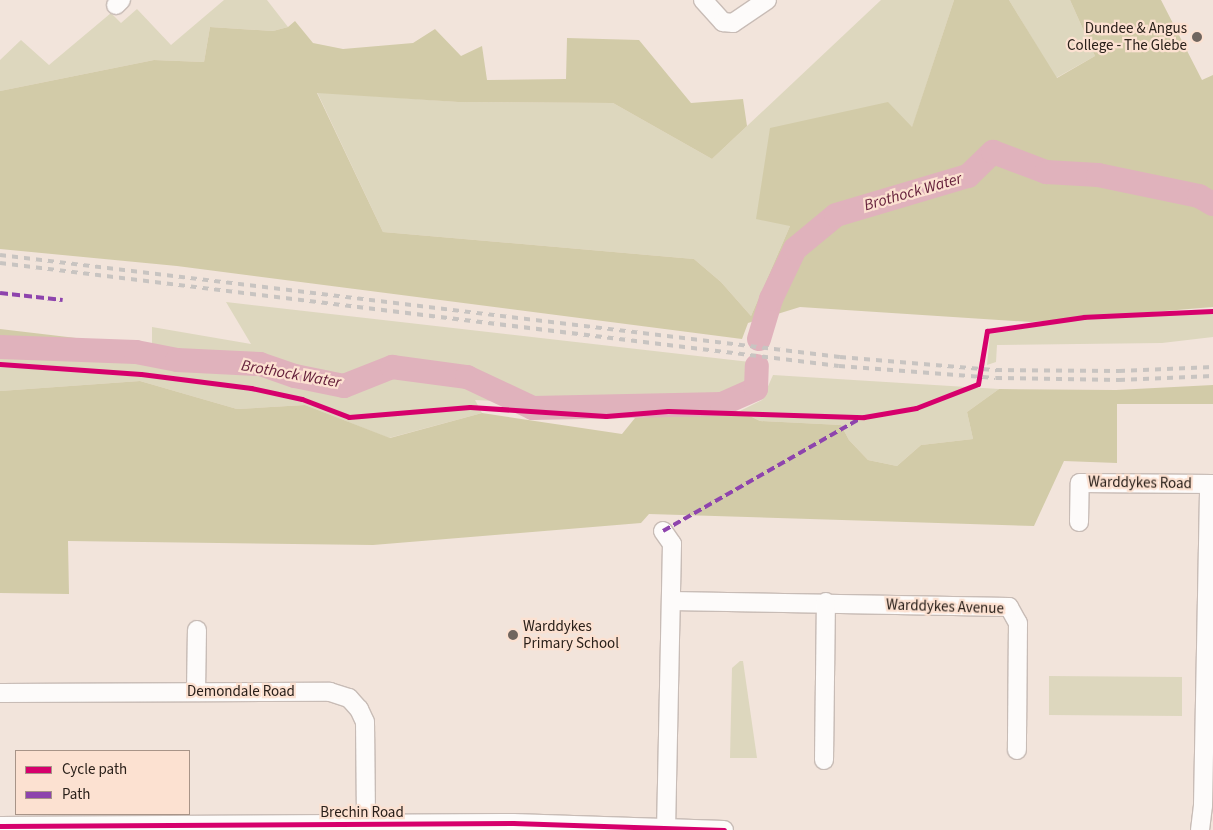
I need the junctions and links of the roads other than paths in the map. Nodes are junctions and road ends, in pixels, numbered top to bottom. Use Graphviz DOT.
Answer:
graph roads {
  1 [pos="703,0"];
  2 [pos="767,0"];
  3 [pos="1211,484"];
  4 [pos="1079,522"];
  5 [pos="664,531"];
  6 [pos="671,601"];
  7 [pos="826,602"];
  8 [pos="1210,616"];
  9 [pos="197,630"];
  10 [pos="196,692"];
  11 [pos="0,693"];
  12 [pos="1209,722"];
  13 [pos="1017,750"];
  14 [pos="824,760"];
  15 [pos="0,826"];
  16 [pos="366,826"];
  17 [pos="666,828"];
  18 [pos="724,830"];
  19 [pos="1200,830"];
  1 -- 2 [label="street"];
  3 -- 4 [label="street, Warddykes Road"];
  3 -- 8 [label="street, Warddykes Road"];
  5 -- 6 [label="street"];
  6 -- 7 [label="street, Warddykes Avenue"];
  6 -- 17 [label="street"];
  7 -- 13 [label="street, Warddykes Avenue"];
  7 -- 14 [label="street"];
  8 -- 12 [label="street, Warddykes Road"];
  9 -- 10 [label="street"];
  10 -- 11 [label="street, Demondale Road"];
  10 -- 16 [label="street, Demondale Road"];
  12 -- 19 [label="street, Warddykes Road"];
  15 -- 16 [label="street, Brechin Road"];
  16 -- 17 [label="street, Brechin Road"];
  17 -- 18 [label="street, Brechin Road"];
}
